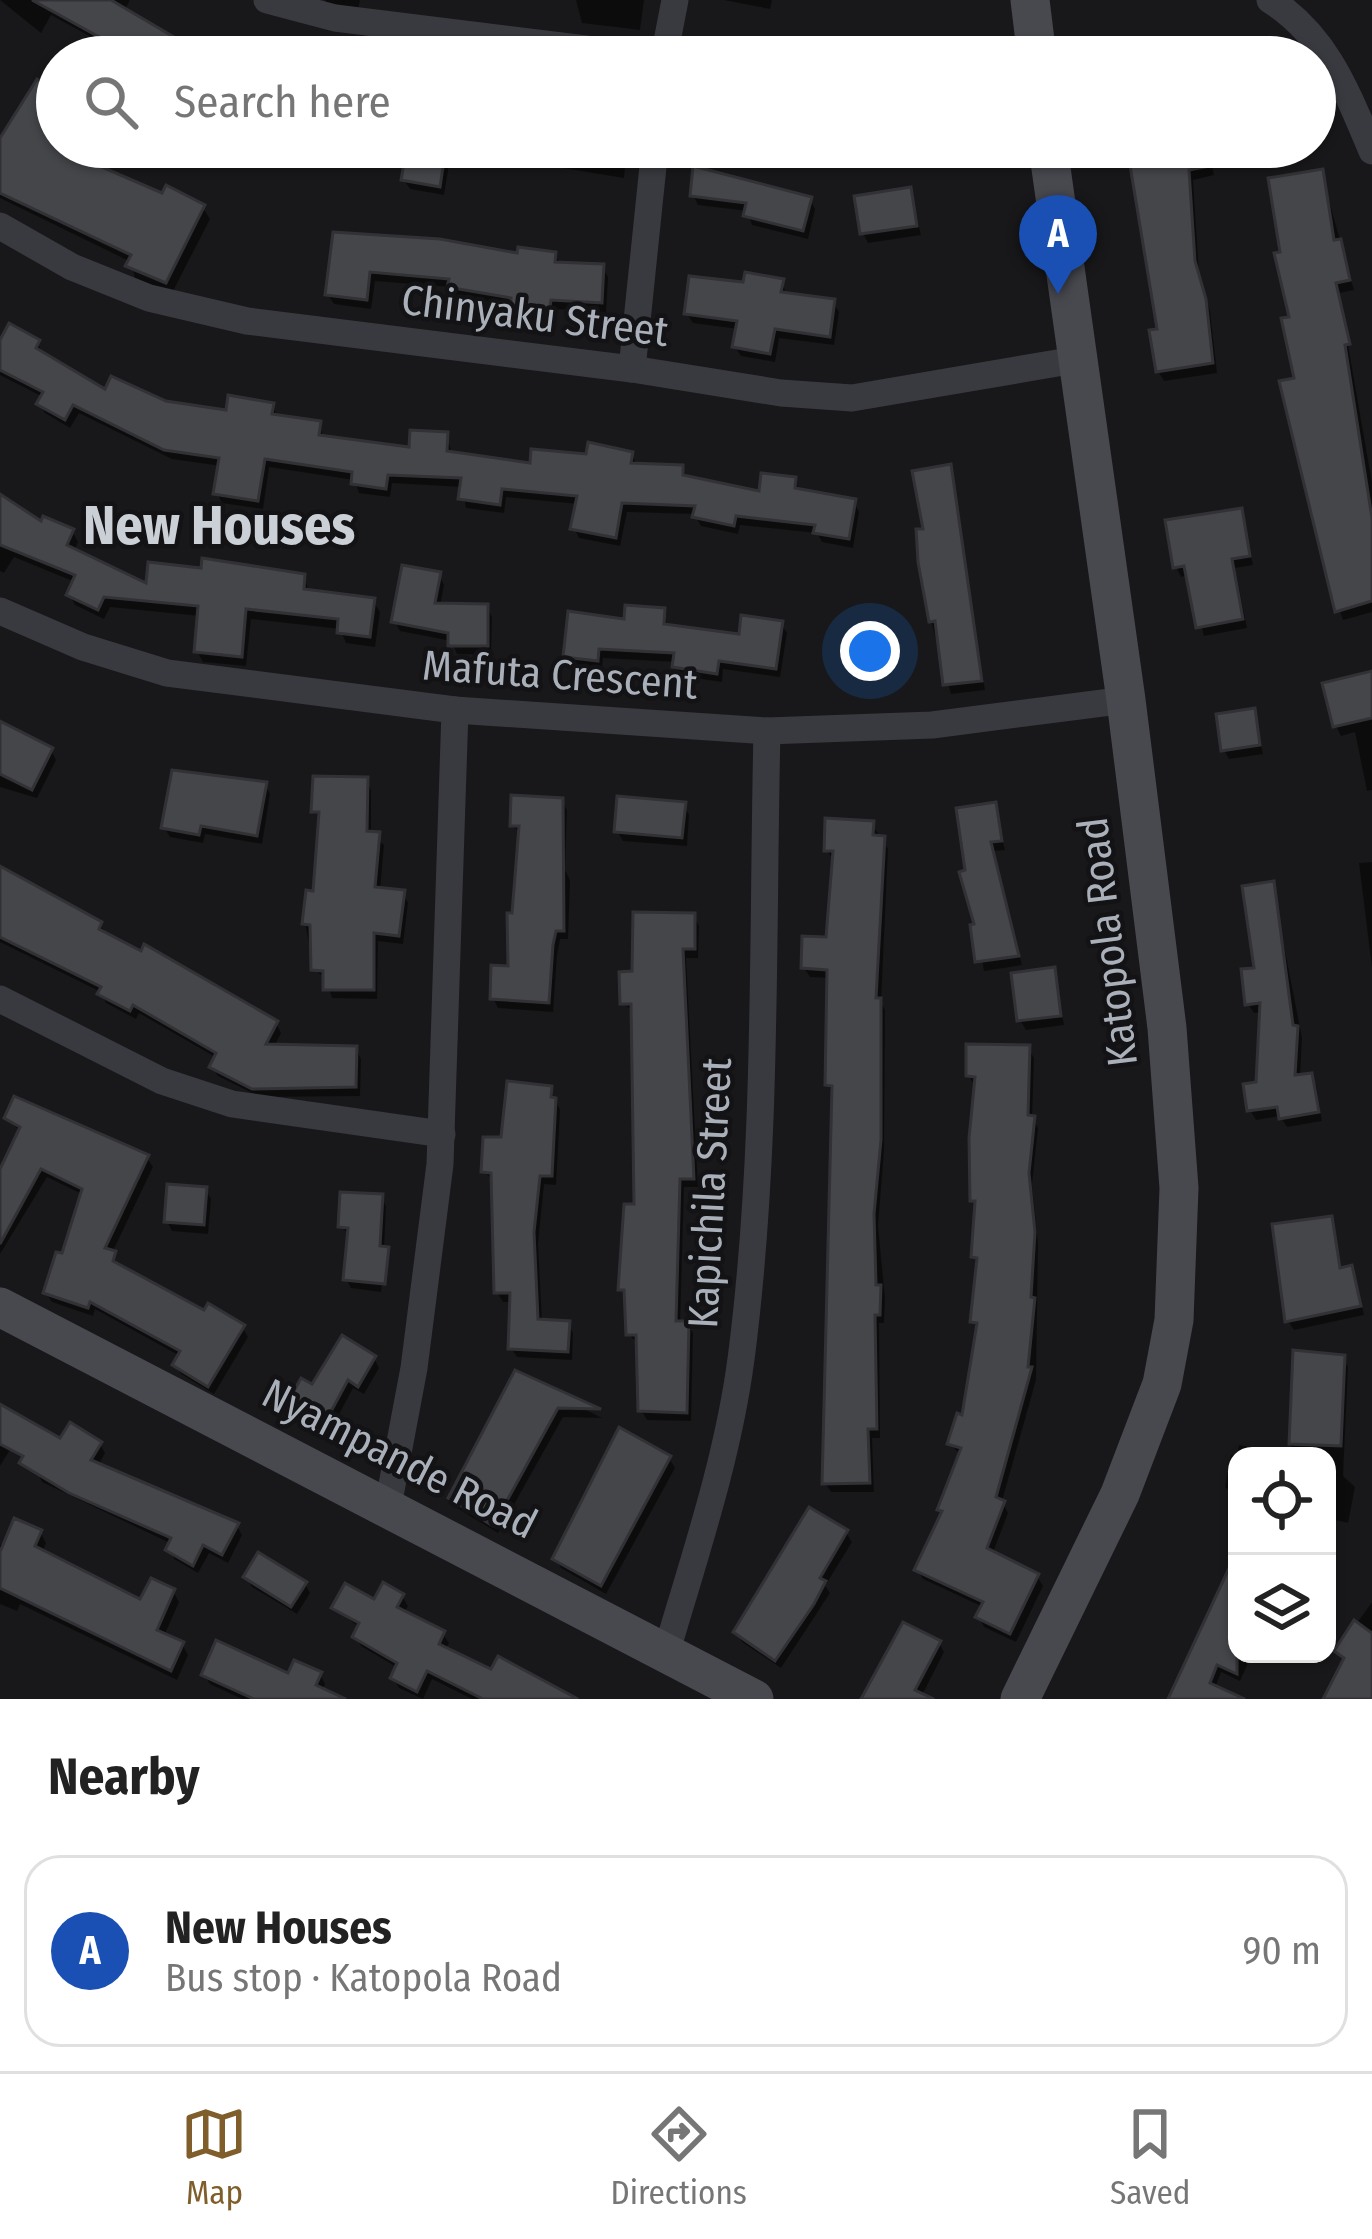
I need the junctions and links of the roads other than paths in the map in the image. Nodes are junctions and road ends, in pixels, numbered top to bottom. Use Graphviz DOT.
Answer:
graph roads {
  1 [pos="267,0"];
  2 [pos="675,0"];
  3 [pos="1030,0"];
  4 [pos="1270,0"];
  5 [pos="481,36"];
  6 [pos="668,36"];
  7 [pos="1034,36"];
  8 [pos="1313,36"];
  9 [pos="1336,73"];
  10 [pos="1372,151"];
  11 [pos="653,168"];
  12 [pos="1051,168"];
  13 [pos="0,226"];
  14 [pos="1075,360"];
  15 [pos="632,369"];
  16 [pos="0,611"];
  17 [pos="1126,700"];
  18 [pos="455,710"];
  19 [pos="767,731"];
  20 [pos="0,999"];
  21 [pos="442,1134"];
  22 [pos="0,1307"];
  23 [pos="388,1506"];
  24 [pos="668,1650"];
  25 [pos="1028,1696"];
  26 [pos="754,1699"];
  1 -- 5 [label="street"];
  2 -- 6 [label="street"];
  3 -- 7 [label="street"];
  4 -- 8 [label="street"];
  9 -- 10 [label="street"];
  11 -- 15 [label="street"];
  12 -- 14 [label="street, Katopola Road"];
  13 -- 15 [label="street, Chinyaku Street"];
  14 -- 15 [label="street, Chinyaku Street"];
  14 -- 17 [label="street, Katopola Road"];
  16 -- 18 [label="street, Mafuta Crescent"];
  17 -- 19 [label="street, Mafuta Crescent"];
  17 -- 25 [label="street, Katopola Road"];
  18 -- 19 [label="street, Mafuta Crescent"];
  18 -- 21 [label="street"];
  19 -- 24 [label="street, Kapichila Street"];
  20 -- 21 [label="street"];
  21 -- 23 [label="street"];
  22 -- 23 [label="street, Nyampande Road"];
  23 -- 24 [label="street, Nyampande Road"];
  24 -- 26 [label="street, Nyampande Road"];
}
